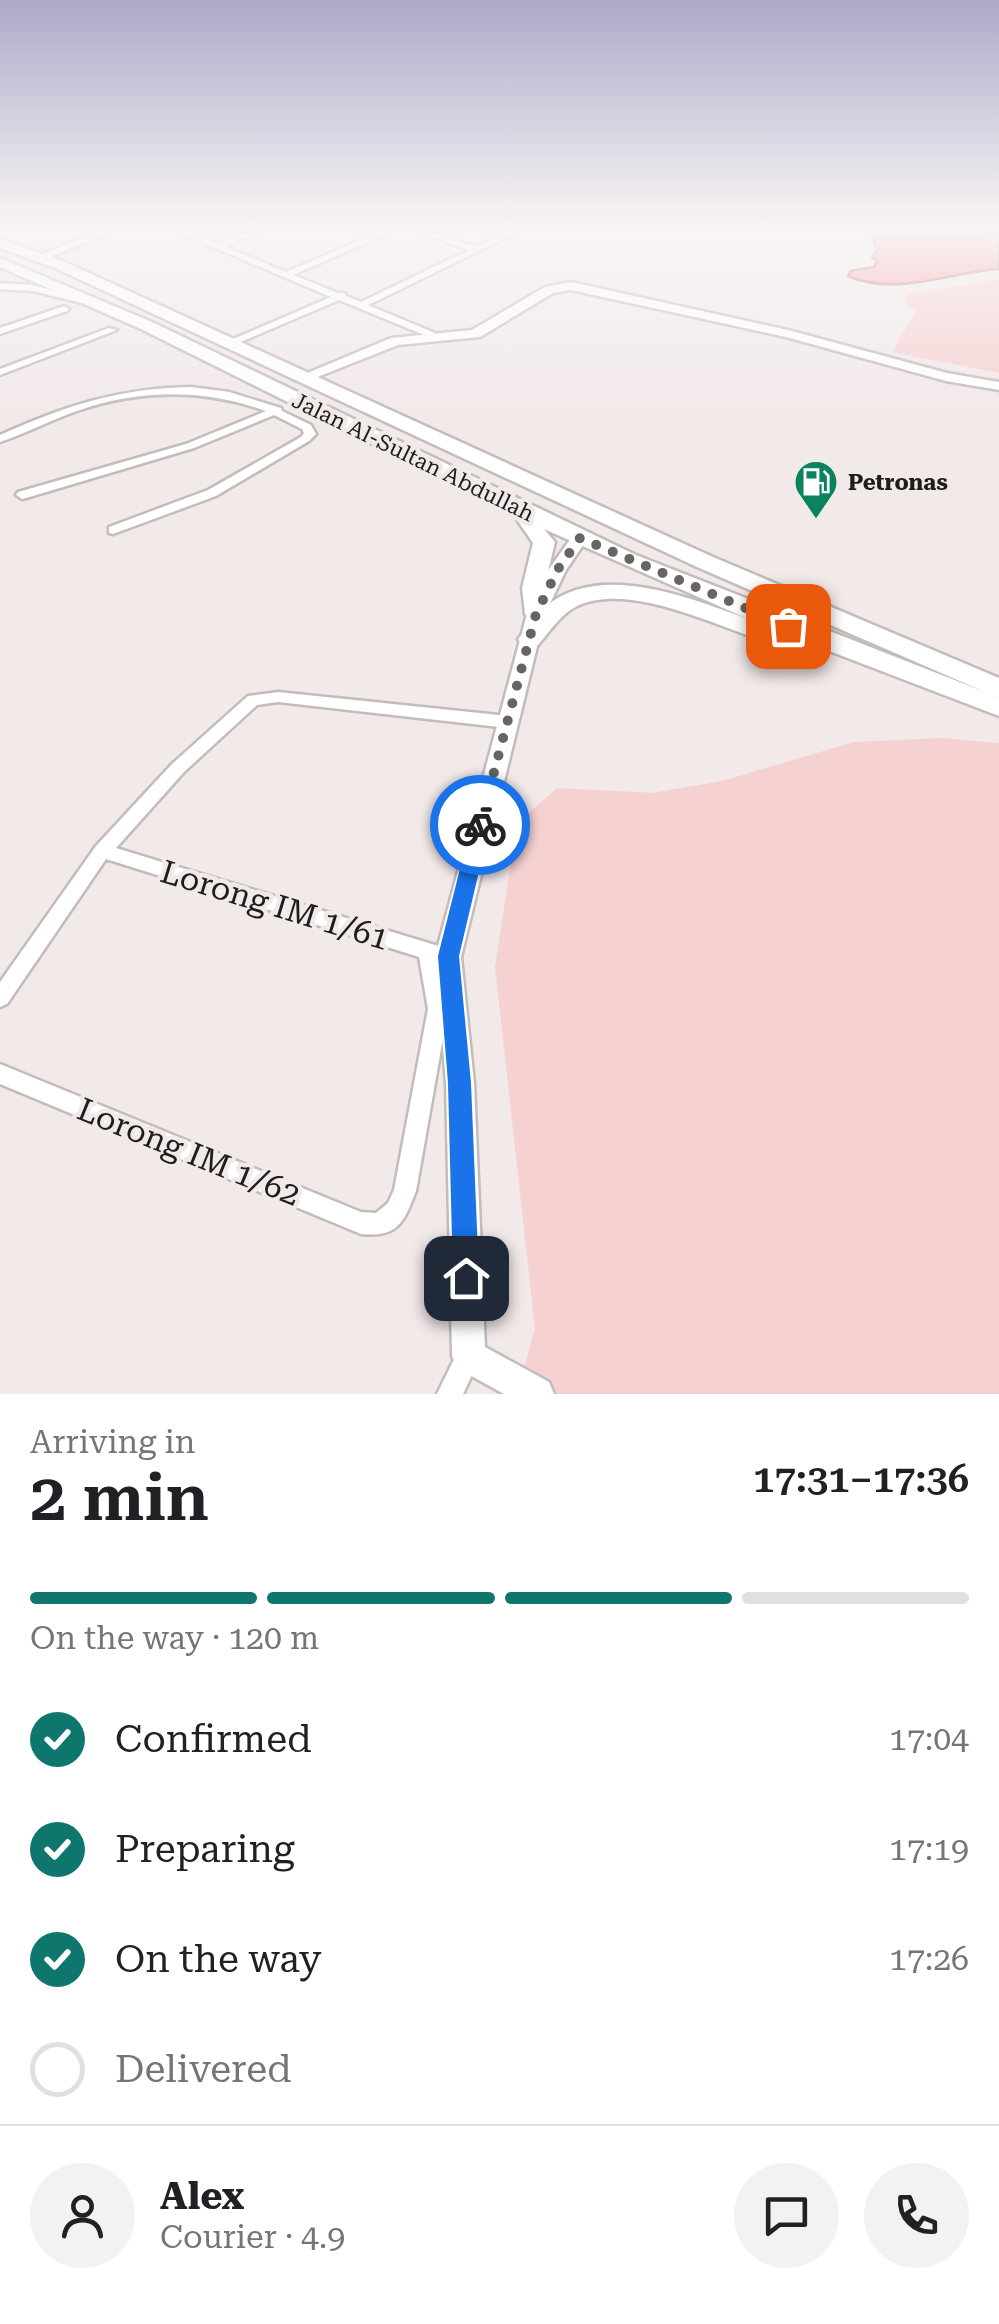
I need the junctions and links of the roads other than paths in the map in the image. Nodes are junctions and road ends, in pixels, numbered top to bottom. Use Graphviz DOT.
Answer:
graph roads {
  1 [pos="68,292"];
  2 [pos="114,292"];
  3 [pos="334,292"];
  4 [pos="389,292"];
  5 [pos="545,292"];
  6 [pos="606,292"];
  7 [pos="342,295"];
  8 [pos="364,304"];
  9 [pos="64,308"];
  10 [pos="112,330"];
  11 [pos="0,331"];
  12 [pos="432,335"];
  13 [pos="229,344"];
  14 [pos="0,372"];
  15 [pos="999,386"];
  16 [pos="287,394"];
  17 [pos="261,403"];
  18 [pos="0,439"];
  19 [pos="22,495"];
  20 [pos="513,506"];
  21 [pos="114,530"];
  22 [pos="580,538"];
  23 [pos="536,614"];
  24 [pos="530,640"];
  25 [pos="999,688"];
  26 [pos="999,707"];
  27 [pos="508,722"];
  28 [pos="102,852"];
  29 [pos="438,954"];
  30 [pos="0,998"];
  31 [pos="0,1074"];
  32 [pos="469,1356"];
  33 [pos="450,1394"];
  34 [pos="537,1394"];
  1 -- 16 [label="main road, Jalan Al-Sultan Abdullah"];
  2 -- 13 [label="main road, Jalan Al-Sultan Abdullah"];
  3 -- 7 [label="street"];
  4 -- 8 [label="street"];
  5 -- 12 [label="street"];
  6 -- 15 [label="street"];
  7 -- 8 [label="street"];
  7 -- 13 [label="street"];
  8 -- 12 [label="street"];
  9 -- 11 [label="street"];
  10 -- 14 [label="street"];
  12 -- 16 [label="street"];
  13 -- 16 [label="main road, Jalan Al-Sultan Abdullah"];
  16 -- 17 [label="street"];
  16 -- 17 [label="street"];
  16 -- 19 [label="street"];
  16 -- 20 [label="main road, Jalan Al-Sultan Abdullah"];
  16 -- 21 [label="street"];
  16 -- 22 [label="main road"];
  16 -- 25 [label="main road, Jalan Al-Sultan Abdullah"];
  17 -- 18 [label="street"];
  20 -- 22 [label="main road, Jalan Al-Sultan Abdullah"];
  20 -- 23 [label="main road"];
  22 -- 23 [label="street"];
  22 -- 25 [label="main road"];
  22 -- 26 [label="main road, Jalan Al-Sultan Abdullah"];
  23 -- 24 [label="street"];
  24 -- 26 [label="main road"];
  24 -- 27 [label="street"];
  27 -- 28 [label="street"];
  27 -- 29 [label="street"];
  28 -- 29 [label="street, Lorong IM 1/61"];
  28 -- 30 [label="street"];
  29 -- 31 [label="street, Lorong IM 1/62"];
  29 -- 32 [label="street"];
  32 -- 33 [label="street"];
  32 -- 34 [label="street"];
}
